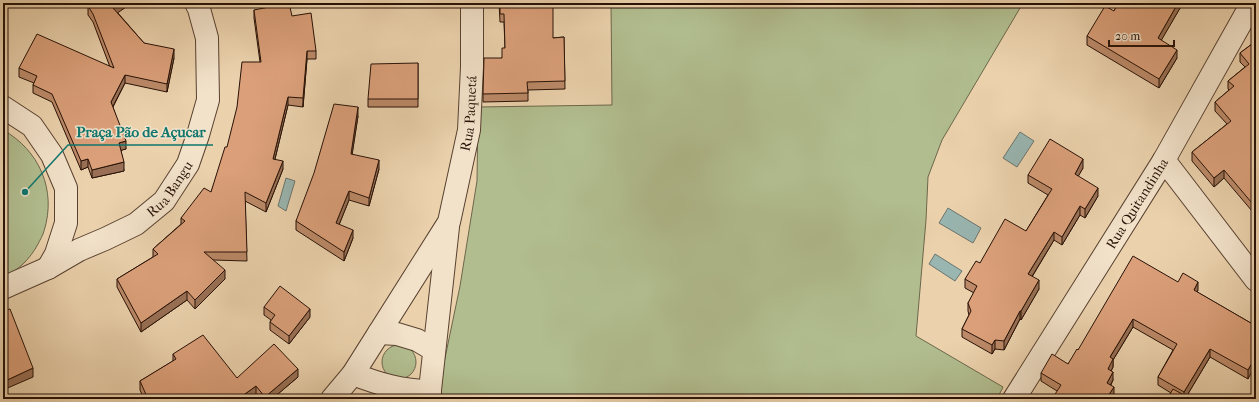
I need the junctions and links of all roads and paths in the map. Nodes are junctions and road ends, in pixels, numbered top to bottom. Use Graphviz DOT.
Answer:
graph roads {
  1 [pos="196,3"];
  2 [pos="472,3"];
  3 [pos="1252,3"];
  4 [pos="3,107"];
  5 [pos="1164,160"];
  6 [pos="448,222"];
  7 [pos="48,268"];
  8 [pos="1256,280"];
  9 [pos="3,288"];
  10 [pos="379,333"];
  11 [pos="434,350"];
  12 [pos="354,374"];
  13 [pos="429,395"];
  14 [pos="332,399"];
  15 [pos="1014,399"];
  1 -- 7 [label="street, Rua Bangu"];
  2 -- 6 [label="street, Rua Paquetá"];
  3 -- 5 [label="street, Rua Quitandinha"];
  4 -- 7 [label="street"];
  5 -- 8 [label="street"];
  5 -- 15 [label="street, Rua Quitandinha"];
  6 -- 10 [label="street, Rua Paquetá"];
  6 -- 11 [label="street, Rua Paquetá"];
  7 -- 9 [label="street, Rua Bangu"];
  10 -- 11 [label="street"];
  10 -- 12 [label="street, Rua Paquetá"];
  11 -- 13 [label="street, Rua Paquetá"];
  12 -- 13 [label="street"];
  12 -- 14 [label="street, Rua Paquetá"];
}
